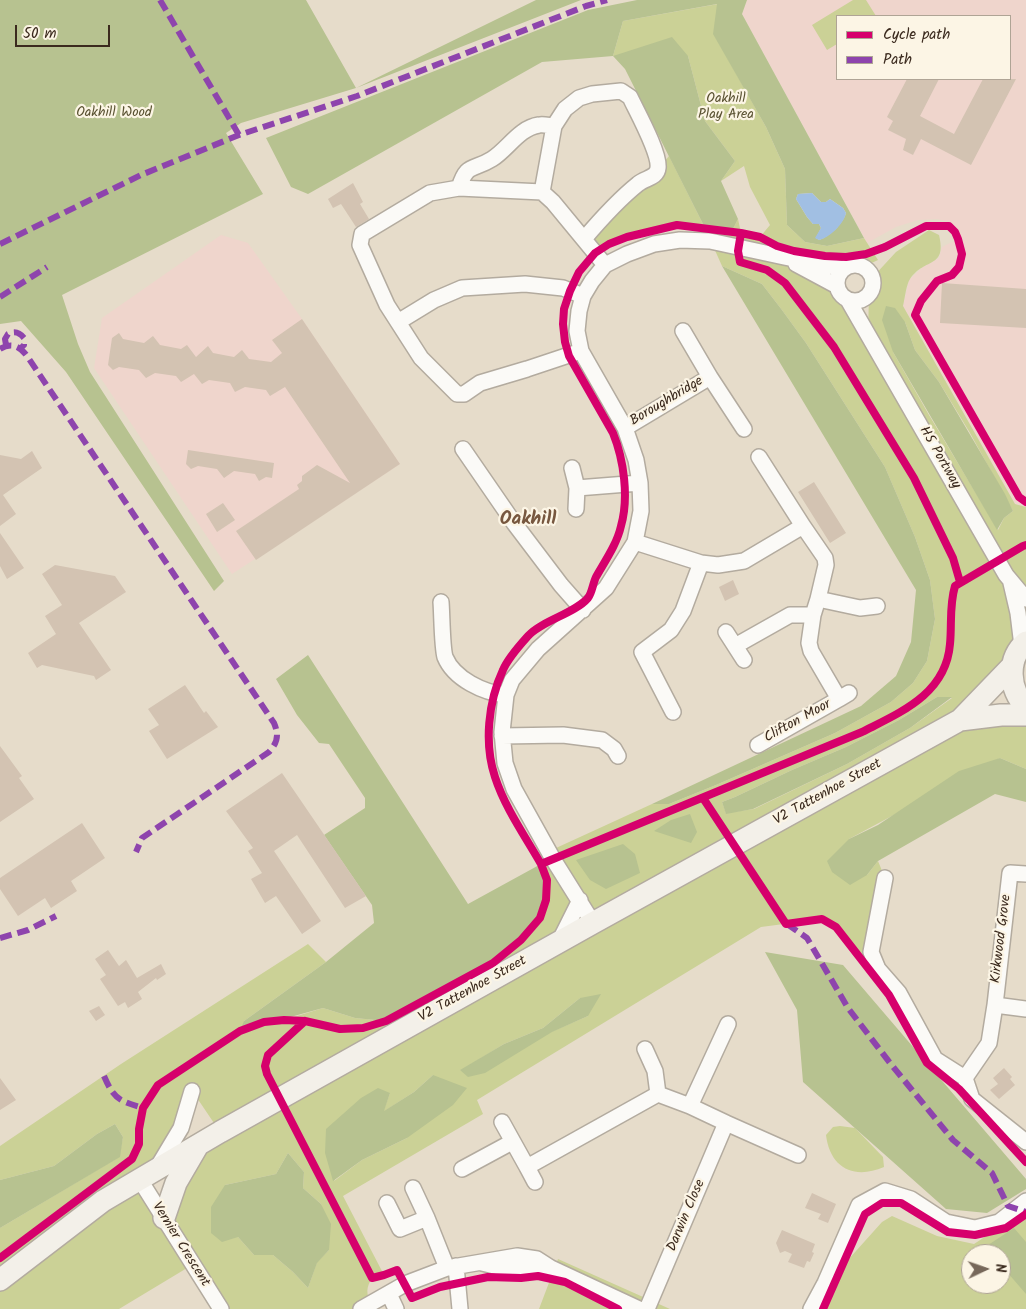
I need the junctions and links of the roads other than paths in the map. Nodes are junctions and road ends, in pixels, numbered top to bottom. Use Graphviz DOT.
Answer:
graph roads {
  1 [pos="554,126"];
  2 [pos="459,188"];
  3 [pos="542,192"];
  4 [pos="584,239"];
  5 [pos="784,257"];
  6 [pos="605,265"];
  7 [pos="844,268"];
  8 [pos="837,286"];
  9 [pos="869,295"];
  10 [pos="584,296"];
  11 [pos="848,300"];
  12 [pos="398,322"];
  13 [pos="683,331"];
  14 [pos="868,334"];
  15 [pos="581,350"];
  16 [pos="710,377"];
  17 [pos="625,428"];
  18 [pos="744,429"];
  19 [pos="463,448"];
  20 [pos="759,457"];
  21 [pos="572,468"];
  22 [pos="640,484"];
  23 [pos="577,488"];
  24 [pos="576,509"];
  25 [pos="803,526"];
  26 [pos="635,542"];
  27 [pos="701,563"];
  28 [pos="1008,578"];
  29 [pos="818,599"];
  30 [pos="1026,599"];
  31 [pos="441,602"];
  32 [pos="877,606"];
  33 [pos="583,610"];
  34 [pos="813,615"];
  35 [pos="726,632"];
  36 [pos="1024,644"];
  37 [pos="735,646"];
  38 [pos="744,660"];
  39 [pos="1013,665"];
  40 [pos="506,695"];
  41 [pos="1026,707"];
  42 [pos="673,712"];
  43 [pos="1026,715"];
  44 [pos="960,720"];
  45 [pos="502,736"];
  46 [pos="758,745"];
  47 [pos="618,756"];
  48 [pos="1026,874"];
  49 [pos="885,878"];
  50 [pos="580,900"];
  51 [pos="593,922"];
  52 [pos="559,942"];
  53 [pos="995,1005"];
  54 [pos="1026,1009"];
  55 [pos="728,1024"];
  56 [pos="645,1048"];
  57 [pos="965,1078"];
  58 [pos="192,1091"];
  59 [pos="658,1094"];
  60 [pos="690,1106"];
  61 [pos="502,1122"];
  62 [pos="726,1123"];
  63 [pos="512,1142"];
  64 [pos="1026,1142"];
  65 [pos="198,1145"];
  66 [pos="798,1155"];
  67 [pos="526,1167"];
  68 [pos="462,1168"];
  69 [pos="148,1175"];
  70 [pos="534,1182"];
  71 [pos="413,1188"];
  72 [pos="1026,1202"];
  73 [pos="387,1204"];
  74 [pos="164,1218"];
  75 [pos="427,1218"];
  76 [pos="451,1267"];
  77 [pos="0,1280"];
  78 [pos="389,1294"];
  79 [pos="218,1308"];
  80 [pos="361,1309"];
  81 [pos="396,1309"];
  82 [pos="460,1309"];
  83 [pos="639,1309"];
  84 [pos="647,1309"];
  85 [pos="810,1309"];
  1 -- 2 [label="street"];
  1 -- 3 [label="street"];
  1 -- 4 [label="street"];
  2 -- 3 [label="street"];
  2 -- 12 [label="street"];
  3 -- 4 [label="street"];
  4 -- 6 [label="street"];
  5 -- 6 [label="street"];
  5 -- 7 [label="street"];
  5 -- 8 [label="street"];
  6 -- 10 [label="street"];
  7 -- 8 [label="street"];
  7 -- 9 [label="street"];
  8 -- 11 [label="street"];
  9 -- 11 [label="street"];
  9 -- 14 [label="street"];
  10 -- 12 [label="street"];
  10 -- 15 [label="street"];
  11 -- 14 [label="street, H5 Portway"];
  12 -- 15 [label="street"];
  13 -- 16 [label="street, Boroughbridge"];
  14 -- 28 [label="street, H5 Portway"];
  15 -- 17 [label="street"];
  16 -- 17 [label="street, Boroughbridge"];
  16 -- 18 [label="street, Boroughbridge"];
  17 -- 22 [label="street"];
  19 -- 33 [label="street"];
  20 -- 25 [label="street, Clifton Moor"];
  21 -- 23 [label="street"];
  22 -- 23 [label="street"];
  22 -- 26 [label="street"];
  23 -- 24 [label="street"];
  25 -- 27 [label="street"];
  25 -- 29 [label="street, Clifton Moor"];
  26 -- 27 [label="street"];
  26 -- 33 [label="street"];
  27 -- 42 [label="street"];
  28 -- 30 [label="street, H5 Portway"];
  28 -- 36 [label="street, H5 Portway"];
  29 -- 32 [label="street"];
  29 -- 34 [label="street, Clifton Moor"];
  31 -- 40 [label="street"];
  33 -- 40 [label="street"];
  34 -- 37 [label="street"];
  34 -- 46 [label="street, Clifton Moor"];
  35 -- 37 [label="street"];
  36 -- 39 [label="street"];
  37 -- 38 [label="street"];
  39 -- 41 [label="street"];
  39 -- 44 [label="street, V2 Tattenhoe Street"];
  40 -- 45 [label="street"];
  43 -- 44 [label="street, V2 Tattenhoe Street"];
  44 -- 51 [label="street, V2 Tattenhoe Street"];
  45 -- 47 [label="street"];
  45 -- 50 [label="street"];
  48 -- 53 [label="street, Kirkwood Grove"];
  49 -- 57 [label="street"];
  50 -- 51 [label="street"];
  50 -- 52 [label="street"];
  51 -- 52 [label="street, V2 Tattenhoe Street"];
  52 -- 65 [label="street, V2 Tattenhoe Street"];
  53 -- 54 [label="street"];
  53 -- 57 [label="street, Kirkwood Grove"];
  55 -- 60 [label="street"];
  56 -- 59 [label="street"];
  57 -- 64 [label="street"];
  58 -- 69 [label="street"];
  59 -- 60 [label="street"];
  59 -- 67 [label="street"];
  60 -- 62 [label="street"];
  61 -- 63 [label="street"];
  62 -- 66 [label="street"];
  62 -- 84 [label="street, Darwin Close"];
  63 -- 67 [label="street"];
  63 -- 68 [label="street"];
  65 -- 69 [label="street, V2 Tattenhoe Street"];
  65 -- 74 [label="street"];
  67 -- 70 [label="street"];
  69 -- 74 [label="street, Vernier Crescent"];
  69 -- 77 [label="street, V2 Tattenhoe Street"];
  71 -- 75 [label="street"];
  72 -- 85 [label="street"];
  73 -- 75 [label="street"];
  74 -- 79 [label="street, Vernier Crescent"];
  75 -- 76 [label="street"];
  76 -- 78 [label="street"];
  76 -- 82 [label="street"];
  76 -- 83 [label="street"];
  78 -- 80 [label="street"];
  78 -- 81 [label="street"];
}
